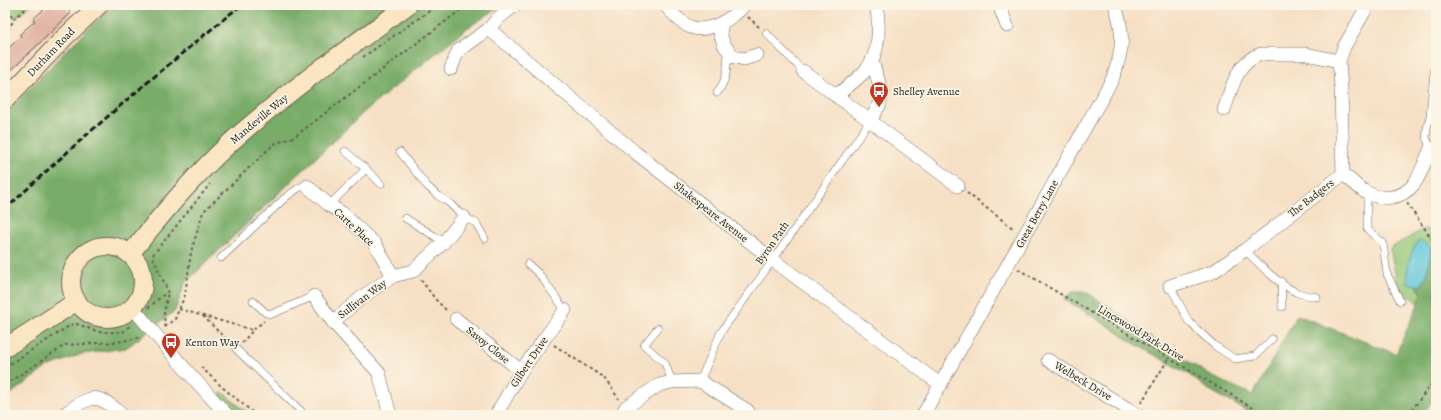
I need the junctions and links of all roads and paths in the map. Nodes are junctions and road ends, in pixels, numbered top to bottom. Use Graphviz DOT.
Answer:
graph roads {
  1 [pos="30,5"];
  2 [pos="98,5"];
  3 [pos="408,5"];
  4 [pos="438,5"];
  5 [pos="467,5"];
  6 [pos="515,5"];
  7 [pos="665,5"];
  8 [pos="877,5"];
  9 [pos="999,5"];
  10 [pos="1115,5"];
  11 [pos="1368,5"];
  12 [pos="742,8"];
  13 [pos="5,13"];
  14 [pos="15,18"];
  15 [pos="722,23"];
  16 [pos="1007,26"];
  17 [pos="489,29"];
  18 [pos="766,33"];
  19 [pos="5,35"];
  20 [pos="728,50"];
  21 [pos="757,56"];
  22 [pos="360,59"];
  23 [pos="872,61"];
  24 [pos="1339,61"];
  25 [pos="451,69"];
  26 [pos="804,71"];
  27 [pos="1434,72"];
  28 [pos="717,93"];
  29 [pos="836,96"];
  30 [pos="5,100"];
  31 [pos="1224,110"];
  32 [pos="870,121"];
  33 [pos="1431,148"];
  34 [pos="345,151"];
  35 [pos="400,152"];
  36 [pos="366,169"];
  37 [pos="1343,174"];
  38 [pos="211,184"];
  39 [pos="381,184"];
  40 [pos="307,186"];
  41 [pos="958,186"];
  42 [pos="1367,192"];
  43 [pos="1401,195"];
  44 [pos="329,205"];
  45 [pos="464,217"];
  46 [pos="404,218"];
  47 [pos="1026,235"];
  48 [pos="485,239"];
  49 [pos="444,242"];
  50 [pos="1436,245"];
  51 [pos="1245,250"];
  52 [pos="130,254"];
  53 [pos="221,258"];
  54 [pos="773,260"];
  55 [pos="528,264"];
  56 [pos="1010,264"];
  57 [pos="413,270"];
  58 [pos="393,276"];
  59 [pos="1281,281"];
  60 [pos="1170,286"];
  61 [pos="168,291"];
  62 [pos="314,296"];
  63 [pos="1317,298"];
  64 [pos="77,301"];
  65 [pos="253,301"];
  66 [pos="1400,301"];
  67 [pos="1282,307"];
  68 [pos="179,309"];
  69 [pos="565,310"];
  70 [pos="136,312"];
  71 [pos="272,314"];
  72 [pos="202,315"];
  73 [pos="456,319"];
  74 [pos="333,322"];
  75 [pos="658,328"];
  76 [pos="253,330"];
  77 [pos="155,334"];
  78 [pos="544,339"];
  79 [pos="1272,339"];
  80 [pos="5,348"];
  81 [pos="236,349"];
  82 [pos="1169,358"];
  83 [pos="1048,360"];
  84 [pos="198,364"];
  85 [pos="5,367"];
  86 [pos="521,371"];
  87 [pos="1436,378"];
  88 [pos="700,381"];
  89 [pos="672,382"];
  90 [pos="5,385"];
  91 [pos="941,385"];
  92 [pos="624,411"];
  93 [pos="748,411"];
  94 [pos="1134,413"];
  95 [pos="63,415"];
  96 [pos="122,415"];
  97 [pos="227,415"];
  98 [pos="256,415"];
  99 [pos="305,415"];
  100 [pos="390,415"];
  101 [pos="496,415"];
  102 [pos="923,415"];
  103 [pos="1264,415"];
  104 [pos="1408,415"];
  1 -- 14 [label="path"];
  2 -- 30 [label="main road, Durham Road"];
  3 -- 52 [label="main road, Mandeville Way"];
  4 -- 22 [label="path"];
  5 -- 68 [label="path"];
  6 -- 17 [label="street"];
  7 -- 15 [label="street"];
  8 -- 23 [label="street"];
  9 -- 16 [label="street"];
  10 -- 47 [label="street, Great Berry Lane"];
  11 -- 24 [label="street, The Badgers"];
  12 -- 15 [label="street"];
  12 -- 18 [label="path"];
  13 -- 14 [label="path"];
  14 -- 19 [label="path"];
  15 -- 20 [label="street"];
  17 -- 25 [label="street"];
  17 -- 54 [label="street, Shakespeare Avenue"];
  18 -- 26 [label="lane"];
  20 -- 21 [label="street"];
  20 -- 28 [label="lane"];
  23 -- 29 [label="street"];
  23 -- 32 [label="street"];
  24 -- 31 [label="street"];
  24 -- 37 [label="street, The Badgers"];
  26 -- 29 [label="street"];
  27 -- 33 [label="lane"];
  29 -- 32 [label="street"];
  32 -- 41 [label="street"];
  32 -- 54 [label="lane, Byron Path"];
  33 -- 43 [label="street"];
  34 -- 36 [label="lane"];
  35 -- 45 [label="lane"];
  36 -- 39 [label="lane"];
  36 -- 44 [label="lane"];
  37 -- 42 [label="street"];
  37 -- 51 [label="street, The Badgers"];
  38 -- 61 [label="path"];
  40 -- 44 [label="street, Carte Place"];
  40 -- 53 [label="lane"];
  41 -- 47 [label="path"];
  42 -- 43 [label="street"];
  42 -- 66 [label="lane"];
  43 -- 50 [label="path"];
  44 -- 58 [label="street, Carte Place"];
  45 -- 48 [label="lane"];
  45 -- 49 [label="street, Sullivan Way"];
  46 -- 49 [label="lane"];
  47 -- 56 [label="street, Great Berry Lane"];
  49 -- 57 [label="street, Sullivan Way"];
  51 -- 59 [label="lane"];
  51 -- 60 [label="street, The Badgers"];
  52 -- 64 [label="main road"];
  52 -- 70 [label="main road"];
  54 -- 88 [label="lane, Byron Path"];
  54 -- 91 [label="street, Shakespeare Avenue"];
  55 -- 69 [label="lane"];
  56 -- 82 [label="path, Lincewood Park Drive"];
  56 -- 91 [label="street, Great Berry Lane"];
  57 -- 58 [label="street, Sullivan Way"];
  57 -- 73 [label="path"];
  58 -- 74 [label="street, Sullivan Way"];
  59 -- 63 [label="lane"];
  59 -- 67 [label="lane"];
  60 -- 79 [label="lane"];
  61 -- 68 [label="path"];
  61 -- 70 [label="path"];
  62 -- 71 [label="lane"];
  62 -- 74 [label="street"];
  64 -- 70 [label="main road"];
  64 -- 80 [label="main road"];
  65 -- 71 [label="lane"];
  68 -- 72 [label="path"];
  69 -- 78 [label="street, Gilbert Drive"];
  70 -- 77 [label="street"];
  70 -- 85 [label="path"];
  71 -- 76 [label="path"];
  72 -- 76 [label="path"];
  72 -- 81 [label="path"];
  73 -- 86 [label="street, Savoy Close"];
  74 -- 100 [label="street"];
  75 -- 89 [label="lane"];
  76 -- 81 [label="path"];
  77 -- 90 [label="path"];
  77 -- 97 [label="street"];
  78 -- 86 [label="street, Gilbert Drive"];
  78 -- 92 [label="path"];
  81 -- 99 [label="lane"];
  82 -- 94 [label="path"];
  82 -- 103 [label="path, Lincewood Park Drive"];
  83 -- 94 [label="street, Welbeck Drive"];
  84 -- 98 [label="path"];
  86 -- 101 [label="street, Gilbert Drive"];
  87 -- 104 [label="path"];
  88 -- 89 [label="street"];
  88 -- 93 [label="street"];
  89 -- 92 [label="street"];
  91 -- 102 [label="street, Great Berry Lane"];
  95 -- 96 [label="street"];
}
